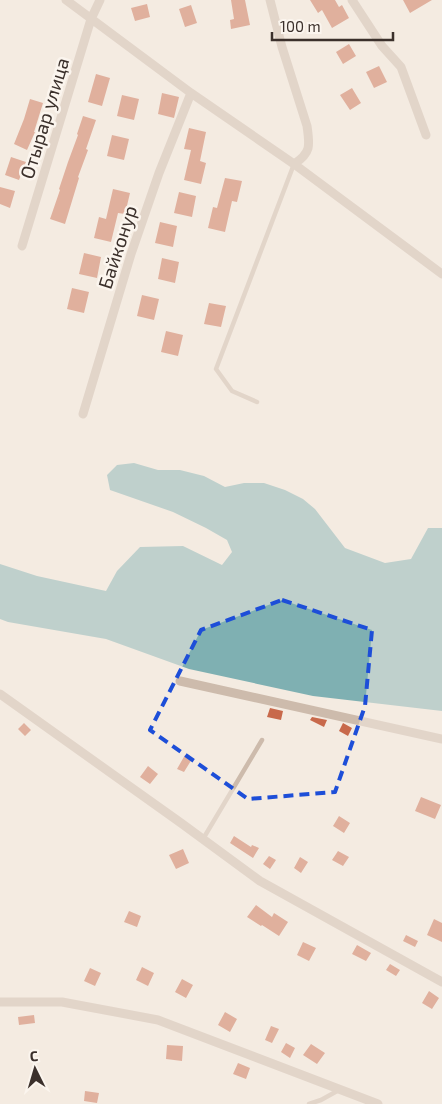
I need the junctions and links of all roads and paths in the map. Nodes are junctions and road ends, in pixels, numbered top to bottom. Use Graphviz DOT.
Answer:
graph roads {
  1 [pos="66,0"];
  2 [pos="100,0"];
  3 [pos="270,0"];
  4 [pos="352,0"];
  5 [pos="91,20"];
  6 [pos="191,93"];
  7 [pos="426,135"];
  8 [pos="294,164"];
  9 [pos="22,246"];
  10 [pos="442,274"];
  11 [pos="258,402"];
  12 [pos="83,414"];
  13 [pos="180,681"];
  14 [pos="0,694"];
  15 [pos="442,739"];
  16 [pos="262,740"];
  17 [pos="203,839"];
  18 [pos="442,982"];
  19 [pos="0,1002"];
  20 [pos="339,1090"];
  21 [pos="309,1104"];
  22 [pos="378,1104"];
  1 -- 5 [label="street"];
  2 -- 5 [label="street, Отырар улица"];
  3 -- 8 [label="street"];
  4 -- 7 [label="street"];
  5 -- 6 [label="street"];
  5 -- 9 [label="street, Отырар улица"];
  6 -- 8 [label="street"];
  6 -- 12 [label="street, Байконур"];
  8 -- 10 [label="street"];
  8 -- 11 [label="lane"];
  13 -- 15 [label="street"];
  14 -- 17 [label="street"];
  16 -- 17 [label="lane"];
  17 -- 18 [label="street"];
  19 -- 20 [label="street"];
  20 -- 21 [label="lane"];
  20 -- 22 [label="street"];
}
